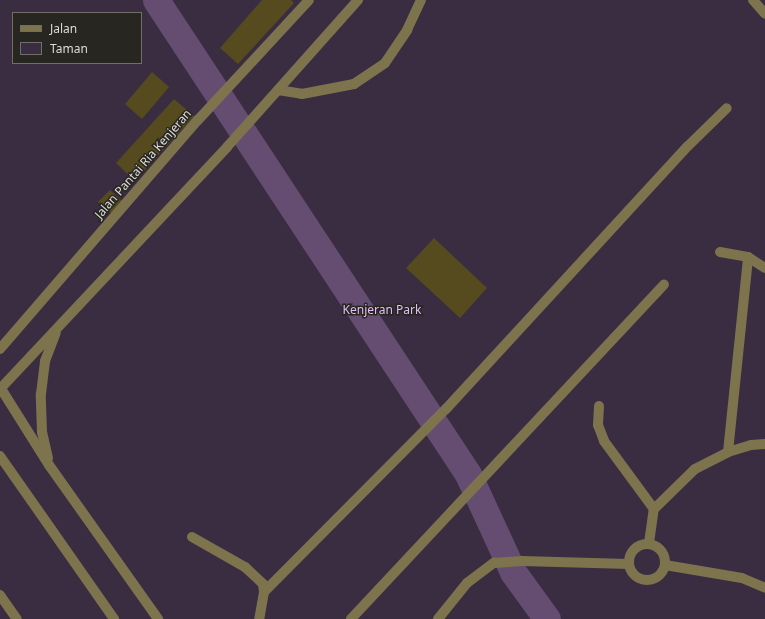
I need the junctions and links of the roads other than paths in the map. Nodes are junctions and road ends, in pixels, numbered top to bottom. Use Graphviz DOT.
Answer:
graph roads {
  1 [pos="309,0"];
  2 [pos="358,0"];
  3 [pos="421,0"];
  4 [pos="753,0"];
  5 [pos="765,14"];
  6 [pos="275,94"];
  7 [pos="727,108"];
  8 [pos="720,252"];
  9 [pos="748,257"];
  10 [pos="765,268"];
  11 [pos="664,284"];
  12 [pos="58,327"];
  13 [pos="0,349"];
  14 [pos="0,389"];
  15 [pos="599,406"];
  16 [pos="765,444"];
  17 [pos="728,452"];
  18 [pos="0,456"];
  19 [pos="49,464"];
  20 [pos="654,509"];
  21 [pos="192,537"];
  22 [pos="649,543"];
  23 [pos="629,564"];
  24 [pos="665,564"];
  25 [pos="765,588"];
  26 [pos="264,592"];
  27 [pos="0,595"];
  28 [pos="16,619"];
  29 [pos="114,619"];
  30 [pos="158,619"];
  31 [pos="258,619"];
  32 [pos="351,619"];
  33 [pos="438,619"];
  1 -- 13 [label="lane, Jalan Pantai Ria Kenjeran"];
  2 -- 6 [label="lane"];
  3 -- 6 [label="lane"];
  4 -- 5 [label="lane"];
  6 -- 12 [label="lane"];
  7 -- 26 [label="lane"];
  8 -- 9 [label="lane"];
  9 -- 10 [label="lane"];
  9 -- 17 [label="lane"];
  11 -- 32 [label="lane"];
  12 -- 14 [label="lane"];
  12 -- 19 [label="lane"];
  14 -- 19 [label="lane"];
  15 -- 20 [label="lane"];
  16 -- 17 [label="lane"];
  17 -- 20 [label="lane"];
  18 -- 29 [label="lane"];
  19 -- 30 [label="lane"];
  20 -- 22 [label="lane"];
  21 -- 26 [label="lane"];
  22 -- 23 [label="lane"];
  22 -- 24 [label="lane"];
  23 -- 24 [label="lane"];
  23 -- 33 [label="lane"];
  24 -- 25 [label="lane"];
  26 -- 31 [label="lane"];
  27 -- 28 [label="lane"];
}
